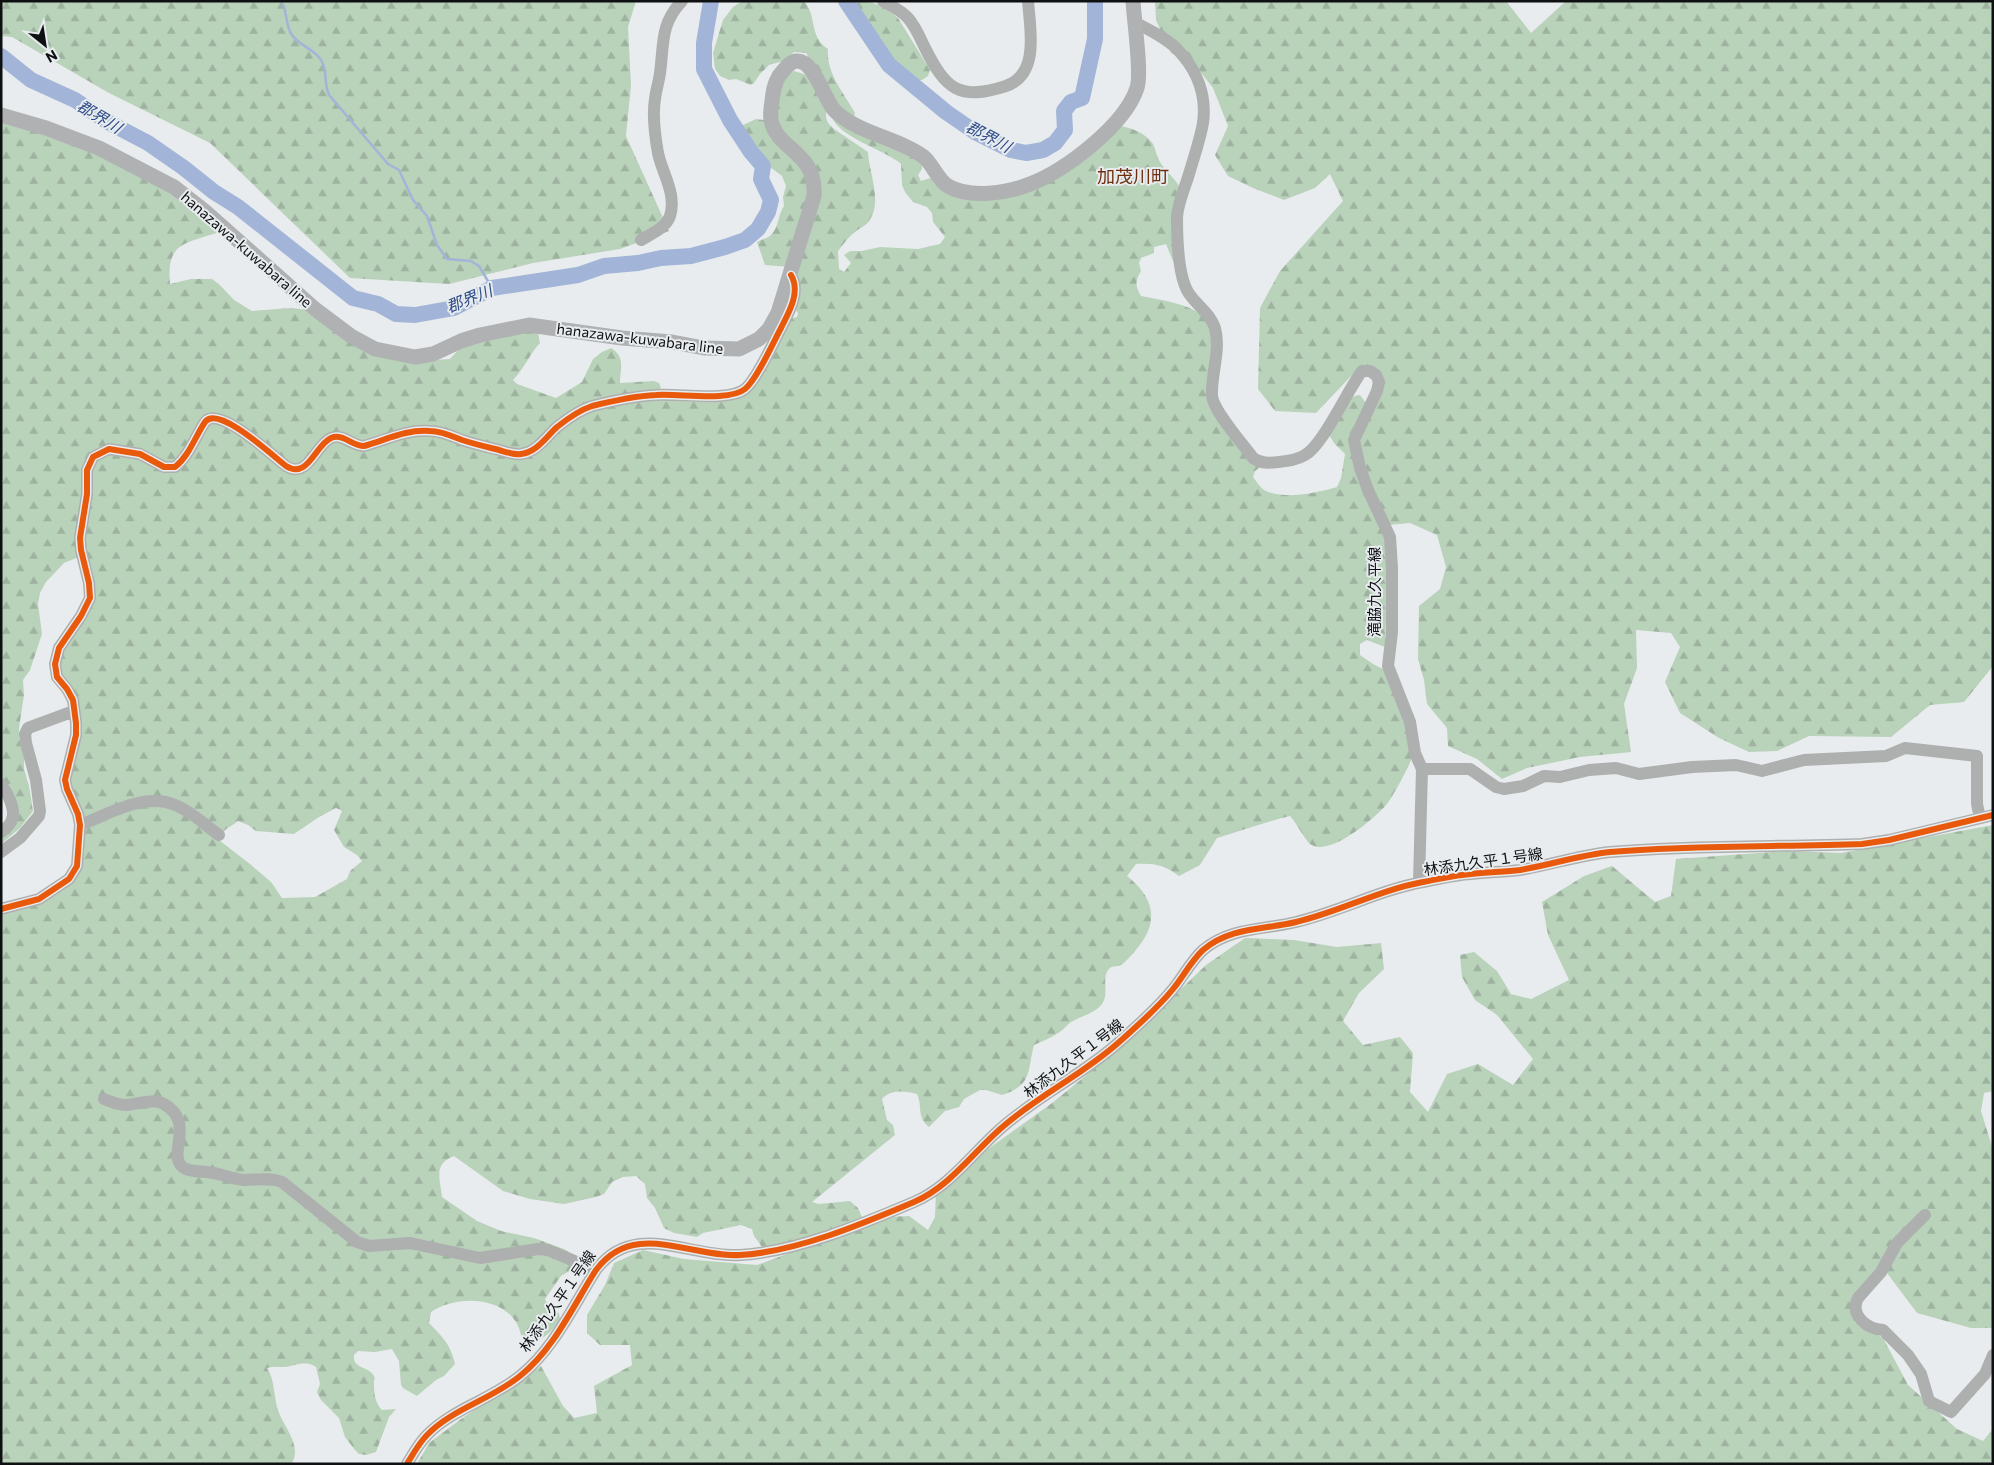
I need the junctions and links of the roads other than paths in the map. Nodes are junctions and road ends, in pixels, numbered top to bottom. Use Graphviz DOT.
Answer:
graph roads {
  1 [pos="682,1"];
  2 [pos="883,1"];
  3 [pos="1028,1"];
  4 [pos="1134,1"];
  5 [pos="1134,22"];
  6 [pos="1,115"];
  7 [pos="641,240"];
  8 [pos="791,275"];
  9 [pos="74,711"];
  10 [pos="1422,769"];
  11 [pos="1,784"];
  12 [pos="1993,815"];
  13 [pos="1980,818"];
  14 [pos="80,826"];
  15 [pos="1,832"];
  16 [pos="219,835"];
  17 [pos="1,852"];
  18 [pos="1419,882"];
  19 [pos="1,909"];
  20 [pos="104,1099"];
  21 [pos="1924,1215"];
  22 [pos="596,1270"];
  23 [pos="1993,1355"];
  24 [pos="407,1464"];
  1 -- 7 [label="street"];
  2 -- 3 [label="street"];
  4 -- 5 [label="main road, hanazawa-kuwabara line"];
  5 -- 8 [label="main road, hanazawa-kuwabara line"];
  5 -- 10 [label="street, 滝脇九久平線"];
  6 -- 8 [label="main road, hanazawa-kuwabara line"];
  8 -- 9 [label="street"];
  9 -- 14 [label="street"];
  9 -- 17 [label="street"];
  10 -- 13 [label="street"];
  10 -- 18 [label="street, 滝脇九久平線"];
  11 -- 15 [label="street"];
  12 -- 13 [label="street, 林添九久平１号線"];
  13 -- 18 [label="street, 林添九久平１号線"];
  14 -- 16 [label="street"];
  14 -- 19 [label="street"];
  18 -- 22 [label="street, 林添九久平１号線"];
  20 -- 22 [label="street"];
  21 -- 23 [label="street"];
  22 -- 24 [label="street, 林添九久平１号線"];
}
